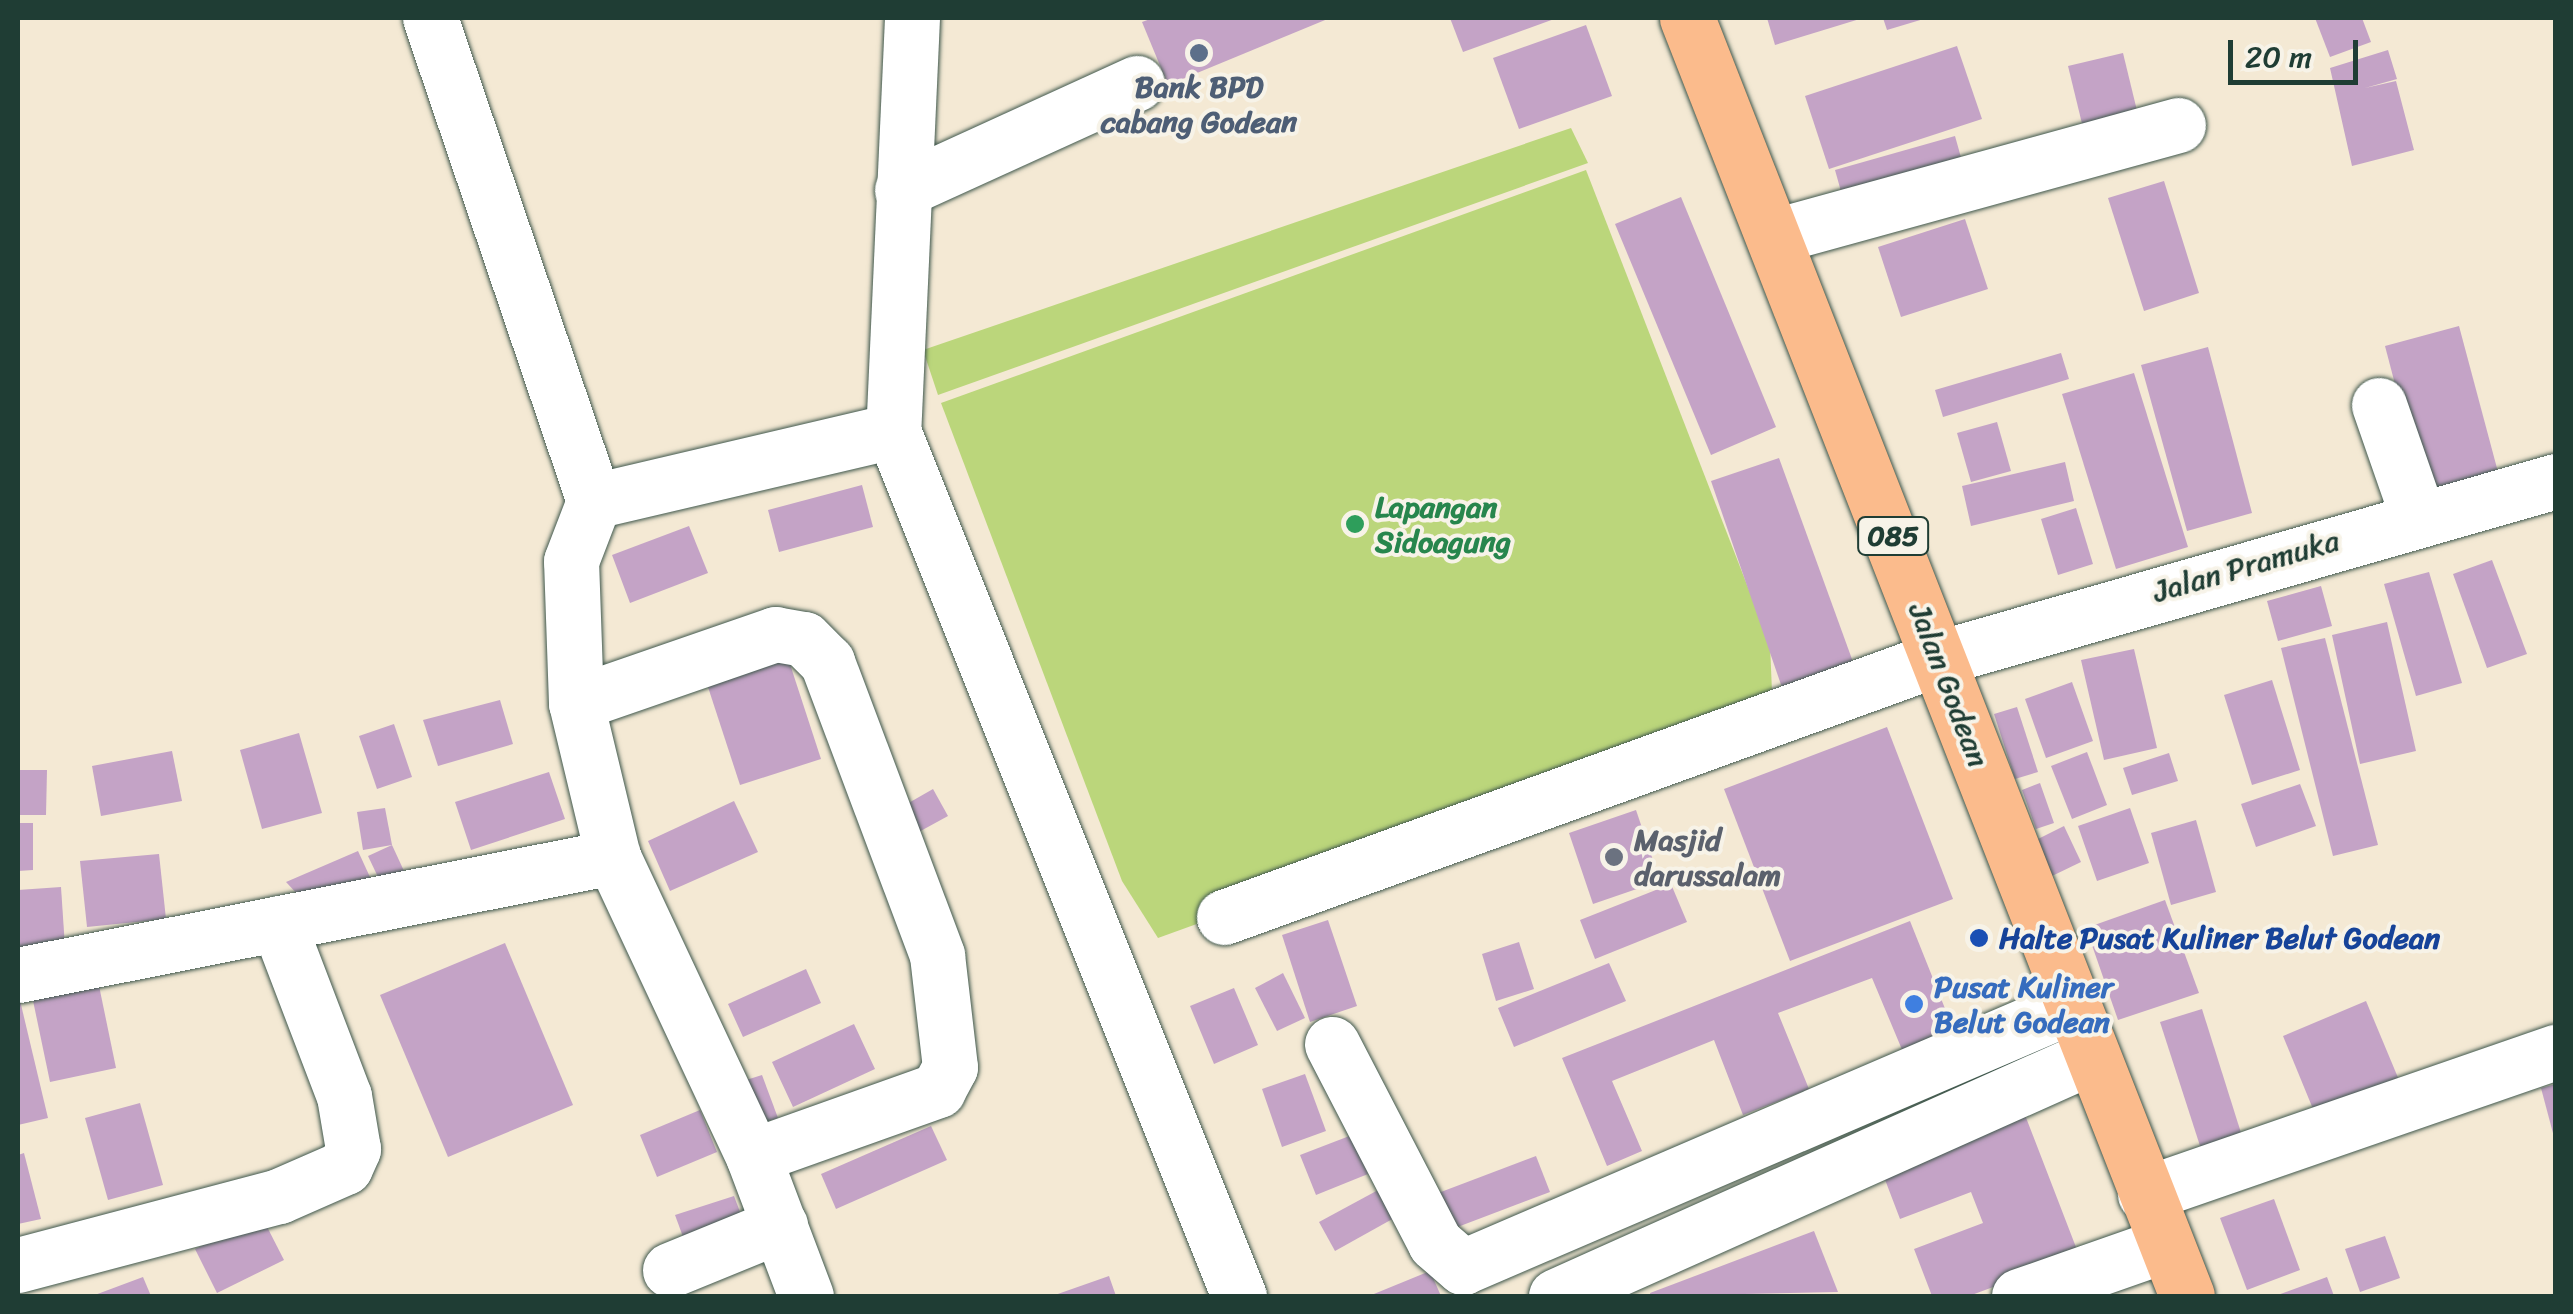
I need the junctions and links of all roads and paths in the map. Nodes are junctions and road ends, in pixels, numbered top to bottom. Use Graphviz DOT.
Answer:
graph roads {
  1 [pos="430,18"];
  2 [pos="912,18"];
  3 [pos="1688,18"];
  4 [pos="1137,83"];
  5 [pos="2178,126"];
  6 [pos="902,190"];
  7 [pos="1775,236"];
  8 [pos="2379,406"];
  9 [pos="893,431"];
  10 [pos="2556,481"];
  11 [pos="594,501"];
  12 [pos="2418,517"];
  13 [pos="1939,658"];
  14 [pos="576,703"];
  15 [pos="613,857"];
  16 [pos="1224,916"];
  17 [pos="278,923"];
  18 [pos="18,974"];
  19 [pos="2072,1006"];
  20 [pos="1332,1044"];
  21 [pos="2556,1052"];
  22 [pos="2091,1056"];
  23 [pos="753,1156"];
  24 [pos="2145,1194"];
  25 [pos="780,1225"];
  26 [pos="2165,1246"];
  27 [pos="18,1265"];
  28 [pos="670,1270"];
  29 [pos="806,1296"];
  30 [pos="1239,1296"];
  31 [pos="1556,1296"];
  32 [pos="2020,1296"];
  33 [pos="2186,1296"];
  1 -- 11 [label="street"];
  2 -- 6 [label="street"];
  3 -- 7 [label="main road, Jalan Godean / 085"];
  4 -- 6 [label="street"];
  5 -- 7 [label="street"];
  6 -- 9 [label="street"];
  7 -- 13 [label="main road, Jalan Godean / 085"];
  8 -- 12 [label="street"];
  9 -- 11 [label="street"];
  9 -- 30 [label="street"];
  10 -- 12 [label="street, Jalan Pramuka"];
  11 -- 14 [label="street"];
  12 -- 13 [label="street, Jalan Pramuka"];
  13 -- 16 [label="street, Jalan Pramuka"];
  13 -- 19 [label="main road, Jalan Godean / 085"];
  14 -- 15 [label="street"];
  14 -- 23 [label="street"];
  15 -- 17 [label="street"];
  15 -- 23 [label="street"];
  17 -- 18 [label="street"];
  17 -- 27 [label="street"];
  19 -- 20 [label="street"];
  19 -- 22 [label="main road, Jalan Godean / 085"];
  21 -- 24 [label="street"];
  22 -- 24 [label="main road, Jalan Godean / 085"];
  22 -- 31 [label="street"];
  23 -- 25 [label="street"];
  24 -- 26 [label="main road, Jalan Godean / 085"];
  25 -- 28 [label="street"];
  25 -- 29 [label="street"];
  26 -- 32 [label="street"];
  26 -- 33 [label="main road, Jalan Godean / 085"];
}
